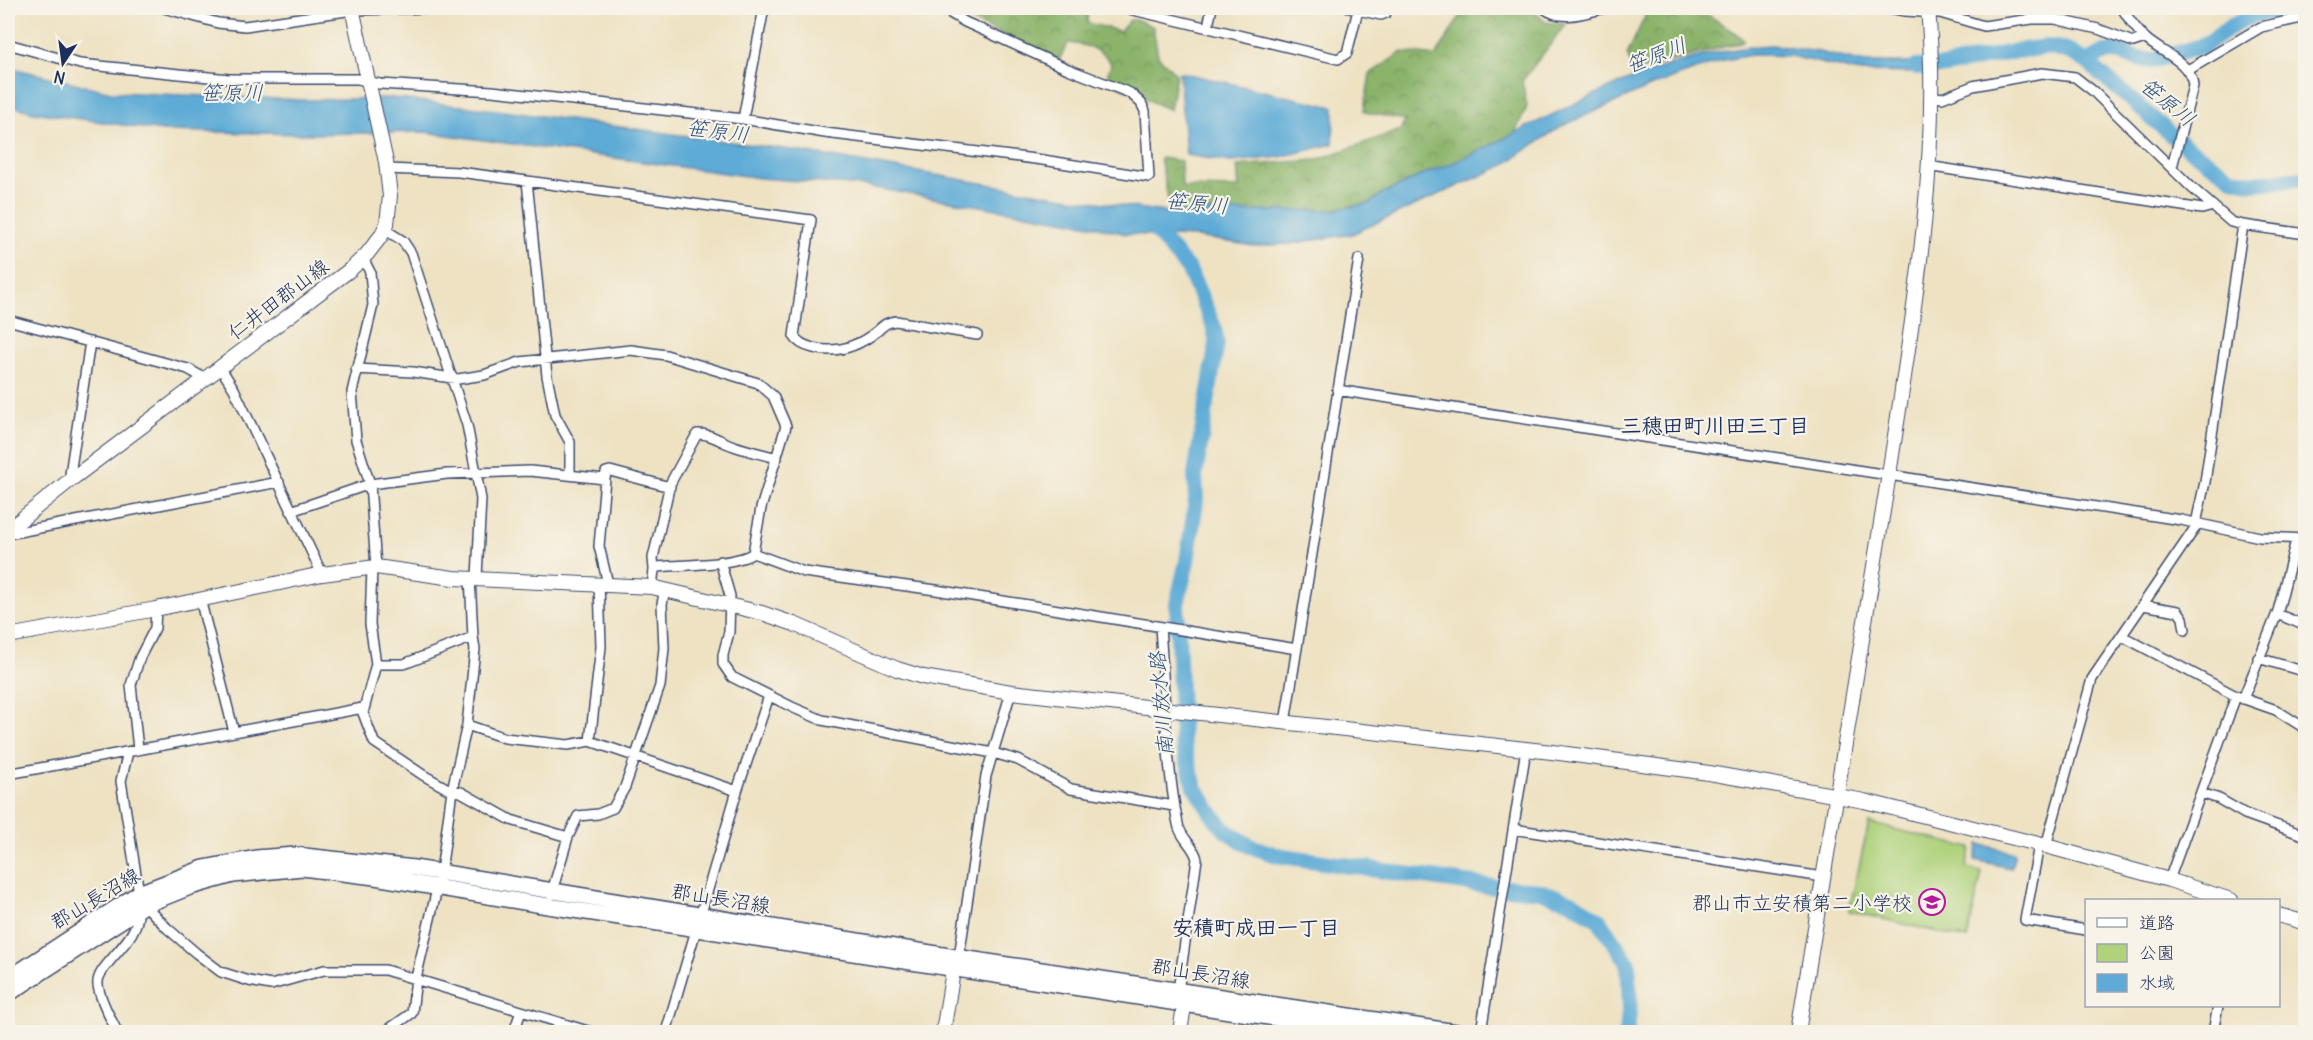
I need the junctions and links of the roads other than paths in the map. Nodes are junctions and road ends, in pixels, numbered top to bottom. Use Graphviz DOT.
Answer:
graph roads {
  1 [pos="165,8"];
  2 [pos="432,8"];
  3 [pos="764,8"];
  4 [pos="942,8"];
  5 [pos="1125,8"];
  6 [pos="1212,8"];
  7 [pos="1387,8"];
  8 [pos="1544,8"];
  9 [pos="1605,8"];
  10 [pos="1890,8"];
  11 [pos="2122,8"];
  12 [pos="353,9"];
  13 [pos="1353,9"];
  14 [pos="1928,9"];
  15 [pos="2306,17"];
  16 [pos="1208,26"];
  17 [pos="2148,40"];
  18 [pos="8,44"];
  19 [pos="2187,69"];
  20 [pos="367,84"];
  21 [pos="1930,96"];
  22 [pos="743,119"];
  23 [pos="386,166"];
  24 [pos="1927,166"];
  25 [pos="2172,167"];
  26 [pos="527,181"];
  27 [pos="2213,206"];
  28 [pos="2243,225"];
  29 [pos="384,229"];
  30 [pos="2306,234"];
  31 [pos="363,258"];
  32 [pos="1359,259"];
  33 [pos="8,320"];
  34 [pos="977,335"];
  35 [pos="90,342"];
  36 [pos="547,359"];
  37 [pos="220,367"];
  38 [pos="357,369"];
  39 [pos="204,378"];
  40 [pos="452,378"];
  41 [pos="1337,390"];
  42 [pos="777,458"];
  43 [pos="476,473"];
  44 [pos="570,475"];
  45 [pos="1888,475"];
  46 [pos="605,479"];
  47 [pos="69,481"];
  48 [pos="279,482"];
  49 [pos="370,484"];
  50 [pos="670,487"];
  51 [pos="291,511"];
  52 [pos="2197,523"];
  53 [pos="8,532"];
  54 [pos="2301,540"];
  55 [pos="753,553"];
  56 [pos="720,561"];
  57 [pos="374,568"];
  58 [pos="654,569"];
  59 [pos="322,574"];
  60 [pos="473,577"];
  61 [pos="604,584"];
  62 [pos="658,588"];
  63 [pos="200,599"];
  64 [pos="730,605"];
  65 [pos="2143,605"];
  66 [pos="156,609"];
  67 [pos="2277,614"];
  68 [pos="2306,626"];
  69 [pos="1160,627"];
  70 [pos="2185,630"];
  71 [pos="8,636"];
  72 [pos="2122,636"];
  73 [pos="473,637"];
  74 [pos="1297,649"];
  75 [pos="2258,658"];
  76 [pos="376,664"];
  77 [pos="2306,672"];
  78 [pos="1011,692"];
  79 [pos="769,696"];
  80 [pos="2240,697"];
  81 [pos="363,708"];
  82 [pos="1167,710"];
  83 [pos="1285,723"];
  84 [pos="2304,724"];
  85 [pos="468,725"];
  86 [pos="234,732"];
  87 [pos="590,741"];
  88 [pos="138,749"];
  89 [pos="1526,749"];
  90 [pos="128,752"];
  91 [pos="993,753"];
  92 [pos="637,756"];
  93 [pos="8,774"];
  94 [pos="452,790"];
  95 [pos="737,791"];
  96 [pos="2201,793"];
  97 [pos="1836,795"];
  98 [pos="1174,806"];
  99 [pos="1514,829"];
  100 [pos="2306,836"];
  101 [pos="568,837"];
  102 [pos="2043,846"];
  103 [pos="1822,877"];
  104 [pos="439,880"];
  105 [pos="2169,880"];
  106 [pos="550,899"];
  107 [pos="2228,899"];
  108 [pos="141,902"];
  109 [pos="2280,916"];
  110 [pos="699,922"];
  111 [pos="2306,923"];
  112 [pos="2085,930"];
  113 [pos="956,961"];
  114 [pos="416,978"];
  115 [pos="8,979"];
  116 [pos="8,994"];
  117 [pos="1182,997"];
  118 [pos="2218,1007"];
  119 [pos="521,1011"];
  120 [pos="117,1032"];
  121 [pos="385,1032"];
  122 [pos="514,1032"];
  123 [pos="591,1032"];
  124 [pos="666,1032"];
  125 [pos="943,1032"];
  126 [pos="1180,1032"];
  127 [pos="1365,1032"];
  128 [pos="1456,1032"];
  129 [pos="1481,1032"];
  130 [pos="1798,1032"];
  131 [pos="2213,1032"];
  1 -- 12 [label="street"];
  2 -- 12 [label="street"];
  3 -- 22 [label="street"];
  4 -- 22 [label="street"];
  5 -- 16 [label="street"];
  6 -- 16 [label="street"];
  7 -- 13 [label="street"];
  8 -- 9 [label="street"];
  10 -- 14 [label="street"];
  11 -- 17 [label="street"];
  12 -- 20 [label="street, 仁井田郡山線"];
  13 -- 16 [label="street"];
  14 -- 17 [label="street"];
  14 -- 21 [label="street"];
  15 -- 19 [label="street"];
  17 -- 19 [label="street"];
  18 -- 20 [label="street"];
  19 -- 25 [label="street"];
  20 -- 22 [label="street"];
  20 -- 23 [label="street, 仁井田郡山線"];
  21 -- 24 [label="street"];
  21 -- 25 [label="street"];
  23 -- 26 [label="street"];
  23 -- 29 [label="street, 仁井田郡山線"];
  24 -- 27 [label="street"];
  24 -- 45 [label="street"];
  25 -- 27 [label="street"];
  26 -- 34 [label="street"];
  26 -- 36 [label="street"];
  27 -- 28 [label="street"];
  28 -- 30 [label="street"];
  28 -- 52 [label="street"];
  29 -- 31 [label="street, 仁井田郡山線"];
  29 -- 40 [label="street"];
  31 -- 37 [label="street, 仁井田郡山線"];
  31 -- 38 [label="street"];
  32 -- 41 [label="street"];
  33 -- 35 [label="street"];
  35 -- 39 [label="street"];
  35 -- 47 [label="street"];
  36 -- 40 [label="street"];
  36 -- 42 [label="street"];
  36 -- 44 [label="street"];
  37 -- 39 [label="street, 仁井田郡山線"];
  37 -- 48 [label="street"];
  38 -- 40 [label="street"];
  38 -- 49 [label="street"];
  39 -- 47 [label="street, 仁井田郡山線"];
  40 -- 43 [label="street"];
  41 -- 45 [label="street"];
  41 -- 74 [label="street"];
  42 -- 50 [label="street"];
  42 -- 55 [label="street"];
  43 -- 44 [label="street"];
  43 -- 49 [label="street"];
  43 -- 60 [label="street"];
  44 -- 46 [label="street"];
  45 -- 52 [label="street"];
  45 -- 97 [label="street"];
  46 -- 50 [label="street"];
  46 -- 61 [label="street"];
  47 -- 53 [label="street, 仁井田郡山線"];
  48 -- 51 [label="street"];
  48 -- 53 [label="street"];
  49 -- 51 [label="street"];
  49 -- 57 [label="street"];
  50 -- 58 [label="street"];
  51 -- 59 [label="street"];
  52 -- 54 [label="street"];
  52 -- 65 [label="street"];
  54 -- 67 [label="street"];
  55 -- 56 [label="street"];
  55 -- 69 [label="street"];
  56 -- 58 [label="street"];
  56 -- 64 [label="street"];
  57 -- 59 [label="street"];
  57 -- 60 [label="street"];
  57 -- 76 [label="street"];
  58 -- 62 [label="street"];
  59 -- 63 [label="street"];
  60 -- 61 [label="street"];
  60 -- 73 [label="street"];
  61 -- 62 [label="street"];
  61 -- 87 [label="street"];
  62 -- 64 [label="street"];
  62 -- 92 [label="street"];
  63 -- 66 [label="street"];
  63 -- 86 [label="street"];
  64 -- 78 [label="street"];
  64 -- 79 [label="street"];
  65 -- 70 [label="street"];
  65 -- 72 [label="street"];
  66 -- 71 [label="street"];
  66 -- 88 [label="street"];
  67 -- 68 [label="street"];
  67 -- 75 [label="street"];
  69 -- 74 [label="street"];
  69 -- 82 [label="street"];
  72 -- 80 [label="street"];
  72 -- 102 [label="street"];
  73 -- 76 [label="street"];
  73 -- 85 [label="street"];
  74 -- 83 [label="street"];
  75 -- 77 [label="street"];
  75 -- 80 [label="street"];
  76 -- 81 [label="street"];
  78 -- 82 [label="street"];
  78 -- 91 [label="street"];
  79 -- 91 [label="street"];
  79 -- 95 [label="street"];
  80 -- 84 [label="street"];
  80 -- 96 [label="street"];
  81 -- 86 [label="street"];
  81 -- 94 [label="street"];
  82 -- 83 [label="street"];
  82 -- 98 [label="street"];
  83 -- 89 [label="street"];
  85 -- 87 [label="street"];
  85 -- 94 [label="street"];
  86 -- 88 [label="street"];
  87 -- 92 [label="street"];
  88 -- 90 [label="street"];
  89 -- 97 [label="street"];
  89 -- 99 [label="street"];
  90 -- 93 [label="street"];
  90 -- 108 [label="street"];
  91 -- 98 [label="street"];
  91 -- 113 [label="street"];
  92 -- 95 [label="street"];
  92 -- 101 [label="street"];
  94 -- 101 [label="street"];
  94 -- 104 [label="street"];
  95 -- 110 [label="street"];
  96 -- 100 [label="street"];
  96 -- 105 [label="street"];
  97 -- 102 [label="street"];
  97 -- 103 [label="street"];
  98 -- 117 [label="street"];
  99 -- 103 [label="street"];
  99 -- 129 [label="street"];
  101 -- 106 [label="street"];
  102 -- 105 [label="street"];
  102 -- 112 [label="street"];
  103 -- 130 [label="street"];
  104 -- 106 [label="main road, 郡山長沼線"];
  104 -- 108 [label="main road, 郡山長沼線"];
  104 -- 114 [label="street"];
  105 -- 107 [label="street"];
  106 -- 110 [label="main road, 郡山長沼線"];
  108 -- 114 [label="street"];
  108 -- 115 [label="main road, 郡山長沼線"];
  108 -- 116 [label="main road, 郡山長沼線"];
  108 -- 120 [label="street"];
  109 -- 111 [label="street"];
  110 -- 113 [label="main road, 郡山長沼線"];
  110 -- 124 [label="street"];
  113 -- 117 [label="main road, 郡山長沼線"];
  113 -- 125 [label="street"];
  114 -- 119 [label="street"];
  114 -- 121 [label="street"];
  117 -- 126 [label="street"];
  117 -- 127 [label="main road, 郡山長沼線"];
  117 -- 128 [label="main road, 郡山長沼線"];
  118 -- 131 [label="street"];
  119 -- 122 [label="street"];
  119 -- 123 [label="street"];
}
